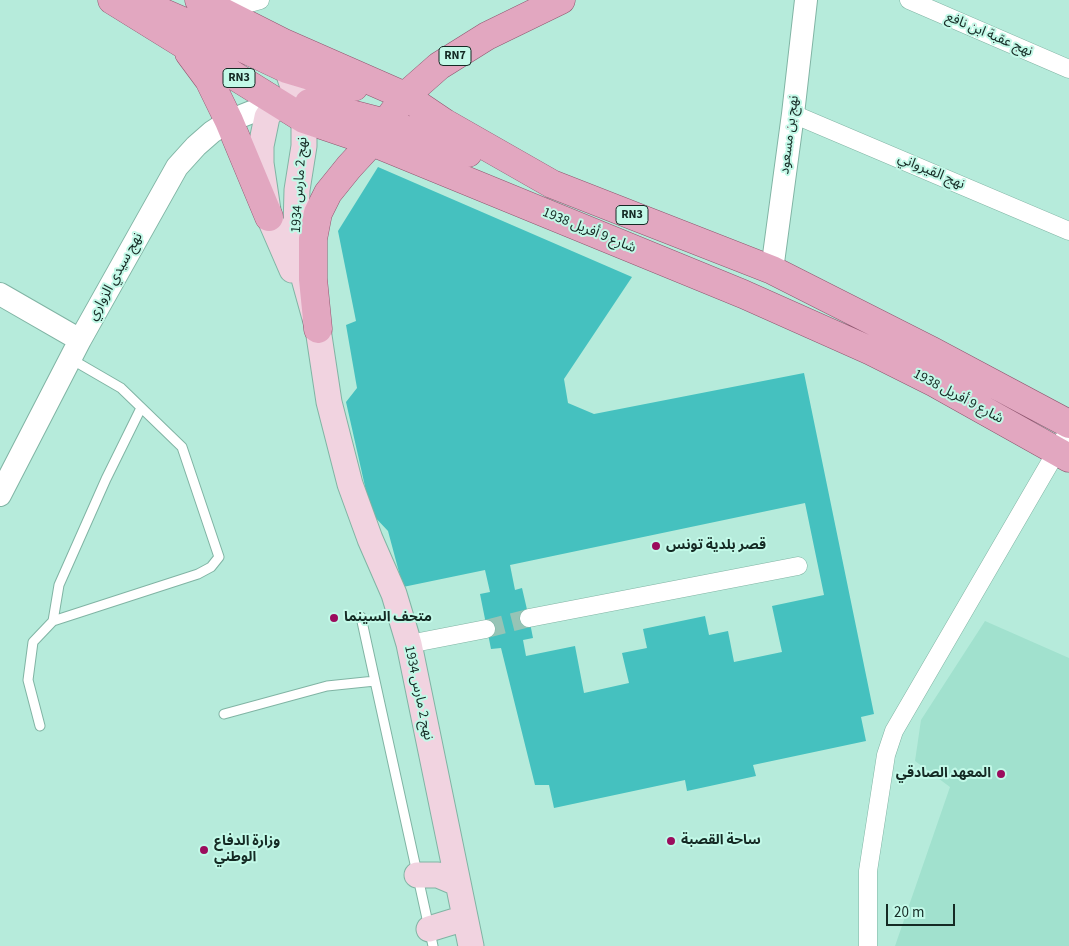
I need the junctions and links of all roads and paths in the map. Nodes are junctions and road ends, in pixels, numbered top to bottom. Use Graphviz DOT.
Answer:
graph roads {
  1 [pos="112,0"];
  2 [pos="133,0"];
  3 [pos="260,0"];
  4 [pos="561,0"];
  5 [pos="806,0"];
  6 [pos="909,0"];
  7 [pos="210,5"];
  8 [pos="180,42"];
  9 [pos="282,42"];
  10 [pos="1069,69"];
  11 [pos="287,70"];
  12 [pos="405,96"];
  13 [pos="293,107"];
  14 [pos="793,114"];
  15 [pos="229,121"];
  16 [pos="379,133"];
  17 [pos="552,184"];
  18 [pos="269,217"];
  19 [pos="1069,231"];
  20 [pos="717,248"];
  21 [pos="772,270"];
  22 [pos="706,280"];
  23 [pos="0,294"];
  24 [pos="318,329"];
  25 [pos="76,350"];
  26 [pos="141,408"];
  27 [pos="1069,424"];
  28 [pos="1065,446"];
  29 [pos="0,495"];
  30 [pos="798,566"];
  31 [pos="361,617"];
  32 [pos="529,618"];
  33 [pos="53,621"];
  34 [pos="486,629"];
  35 [pos="409,644"];
  36 [pos="375,681"];
  37 [pos="224,714"];
  38 [pos="40,726"];
  39 [pos="417,874"];
  40 [pos="457,883"];
  41 [pos="465,918"];
  42 [pos="431,937"];
  43 [pos="471,946"];
  44 [pos="868,946"];
  1 -- 8 [label="main road, شارع 9 أفريل 1938 / RN3"];
  2 -- 11 [label="main road"];
  3 -- 7 [label="street"];
  4 -- 12 [label="main road, RN7"];
  5 -- 14 [label="street, نهج بن مسعود"];
  6 -- 10 [label="street, نهج عقبة ابن نافع"];
  7 -- 9 [label="main road, شارع 9 أفريل 1938 / RN3"];
  8 -- 13 [label="main road, شارع 9 أفريل 1938 / RN3"];
  8 -- 15 [label="main road"];
  9 -- 11 [label="main road, نهج 2 مارس 1934"];
  9 -- 12 [label="main road, شارع 9 أفريل 1938 / RN3"];
  11 -- 12 [label="main road"];
  11 -- 13 [label="main road, نهج 2 مارس 1934"];
  12 -- 16 [label="main road, RN7"];
  12 -- 17 [label="main road, شارع 9 أفريل 1938 / RN3"];
  13 -- 15 [label="street, نهج سيدي الزواري"];
  13 -- 16 [label="main road, شارع 9 أفريل 1938 / RN3"];
  13 -- 18 [label="main road, نهج 2 مارس 1934"];
  13 -- 24 [label="main road, نهج 2 مارس 1934"];
  14 -- 19 [label="street, نهج القيرواني"];
  14 -- 21 [label="street, نهج بن مسعود"];
  15 -- 18 [label="main road"];
  15 -- 25 [label="street, نهج سيدي الزواري"];
  16 -- 17 [label="main road"];
  16 -- 22 [label="main road, شارع 9 أفريل 1938 / RN3"];
  16 -- 24 [label="main road"];
  17 -- 20 [label="main road, شارع 9 أفريل 1938 / RN3"];
  18 -- 24 [label="main road, نهج 2 مارس 1934"];
  20 -- 21 [label="main road, شارع 9 أفريل 1938 / RN3"];
  20 -- 22 [label="main road"];
  21 -- 27 [label="main road, شارع 9 أفريل 1938 / RN3"];
  22 -- 28 [label="main road, شارع 9 أفريل 1938 / RN3"];
  23 -- 25 [label="street"];
  24 -- 35 [label="main road, نهج 2 مارس 1934"];
  25 -- 26 [label="lane"];
  25 -- 29 [label="street, نهج سيدي الزواري"];
  26 -- 33 [label="lane"];
  26 -- 33 [label="lane"];
  28 -- 44 [label="street"];
  30 -- 32 [label="street"];
  31 -- 36 [label="lane"];
  33 -- 38 [label="lane"];
  34 -- 35 [label="street"];
  35 -- 40 [label="main road, نهج 2 مارس 1934"];
  36 -- 37 [label="lane"];
  36 -- 39 [label="lane"];
  39 -- 40 [label="main road"];
  39 -- 42 [label="lane"];
  40 -- 41 [label="main road, نهج 2 مارس 1934"];
  41 -- 42 [label="main road"];
  41 -- 43 [label="main road, نهج 2 مارس 1934"];
}
